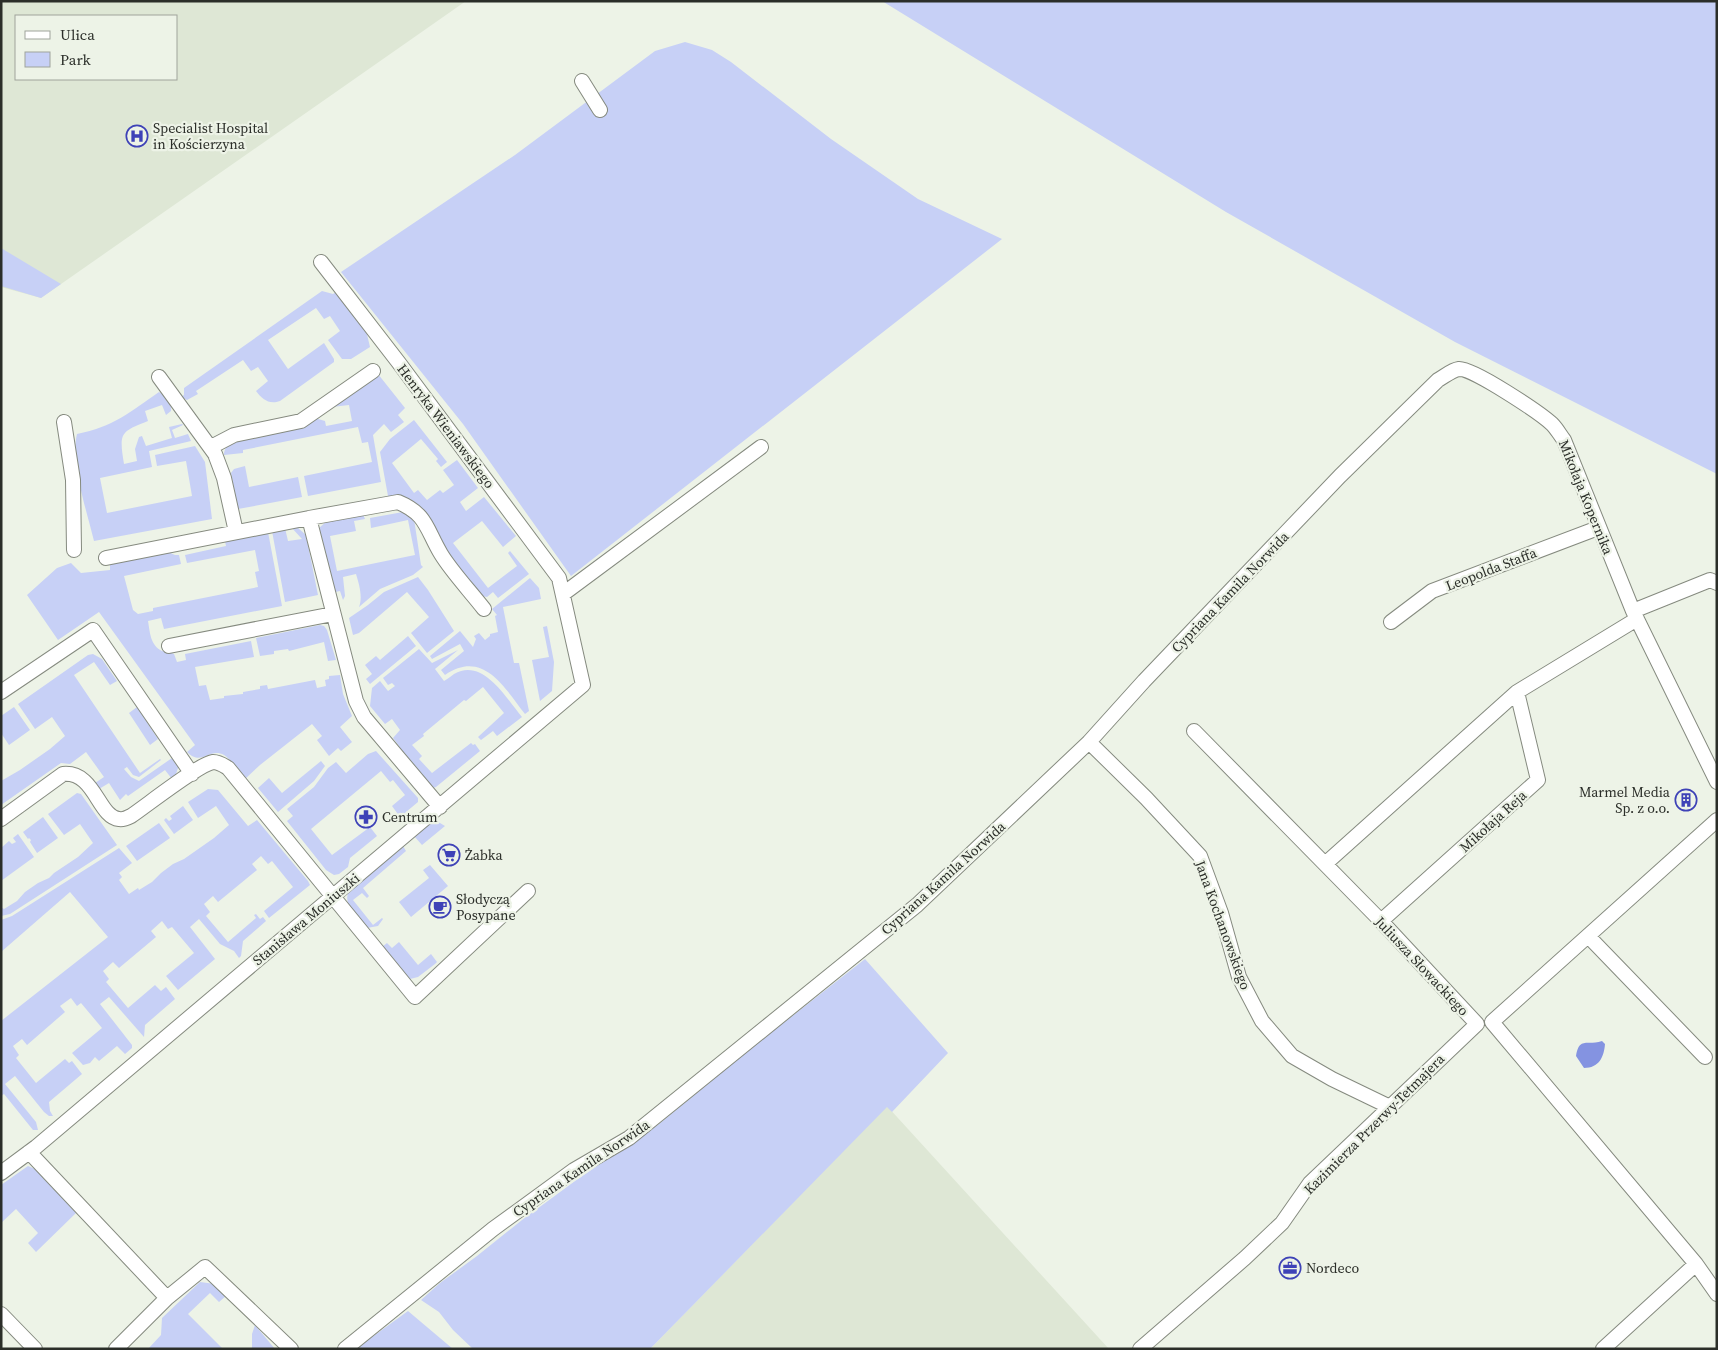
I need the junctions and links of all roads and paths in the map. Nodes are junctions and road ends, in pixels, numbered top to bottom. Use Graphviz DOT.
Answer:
graph roads {
  1 [pos="582,81"];
  2 [pos="600,110"];
  3 [pos="322,262"];
  4 [pos="373,371"];
  5 [pos="159,376"];
  6 [pos="1438,380"];
  7 [pos="64,422"];
  8 [pos="211,447"];
  9 [pos="761,447"];
  10 [pos="308,518"];
  11 [pos="1598,528"];
  12 [pos="236,532"];
  13 [pos="74,550"];
  14 [pos="106,558"];
  15 [pos="1717,583"];
  16 [pos="563,594"];
  17 [pos="484,609"];
  18 [pos="333,614"];
  19 [pos="1635,615"];
  20 [pos="1391,622"];
  21 [pos="169,646"];
  22 [pos="584,685"];
  23 [pos="1,692"];
  24 [pos="1517,692"];
  25 [pos="1194,731"];
  26 [pos="1089,742"];
  27 [pos="192,774"];
  28 [pos="1717,782"];
  29 [pos="440,806"];
  30 [pos="1,820"];
  31 [pos="1717,820"];
  32 [pos="1325,864"];
  33 [pos="528,891"];
  34 [pos="332,897"];
  35 [pos="1381,922"];
  36 [pos="1588,936"];
  37 [pos="1492,1022"];
  38 [pos="1477,1024"];
  39 [pos="1706,1057"];
  40 [pos="1390,1107"];
  41 [pos="29,1152"];
  42 [pos="1,1173"];
  43 [pos="1696,1264"];
  44 [pos="1717,1294"];
  45 [pos="167,1298"];
  46 [pos="1,1314"];
  47 [pos="36,1349"];
  48 [pos="116,1349"];
  49 [pos="290,1349"];
  50 [pos="345,1349"];
  51 [pos="1140,1349"];
  52 [pos="1603,1349"];
  1 -- 2 [label="street"];
  3 -- 16 [label="street, Henryka Wieniawskiego"];
  4 -- 8 [label="street"];
  5 -- 8 [label="street"];
  6 -- 11 [label="street, Mikołaja Kopernika"];
  6 -- 26 [label="street, Cypriana Kamila Norwida"];
  7 -- 13 [label="street"];
  8 -- 12 [label="street"];
  9 -- 16 [label="street"];
  10 -- 12 [label="street"];
  10 -- 17 [label="street"];
  10 -- 18 [label="street"];
  11 -- 19 [label="street, Mikołaja Kopernika"];
  11 -- 20 [label="street, Leopolda Staffa"];
  12 -- 14 [label="street"];
  15 -- 19 [label="street"];
  16 -- 22 [label="street, Henryka Wieniawskiego"];
  18 -- 21 [label="street"];
  18 -- 29 [label="street"];
  19 -- 24 [label="street"];
  19 -- 28 [label="street, Mikołaja Kopernika"];
  22 -- 29 [label="street, Stanisława Moniuszki"];
  23 -- 27 [label="street"];
  24 -- 32 [label="street"];
  24 -- 35 [label="street, Mikołaja Reja"];
  25 -- 32 [label="street, Juliusza Słowackiego"];
  26 -- 40 [label="street, Jana Kochanowskiego"];
  26 -- 50 [label="street, Cypriana Kamila Norwida"];
  27 -- 30 [label="street"];
  27 -- 34 [label="street"];
  29 -- 34 [label="street, Stanisława Moniuszki"];
  31 -- 36 [label="street"];
  32 -- 35 [label="street, Juliusza Słowackiego"];
  33 -- 34 [label="street"];
  34 -- 41 [label="street, Stanisława Moniuszki"];
  35 -- 38 [label="street, Juliusza Słowackiego"];
  36 -- 37 [label="street"];
  36 -- 39 [label="street"];
  37 -- 38 [label="street, Juliusza Słowackiego"];
  37 -- 43 [label="street"];
  38 -- 40 [label="street, Kazimierza Przerwy-Tetmajera"];
  40 -- 51 [label="street, Kazimierza Przerwy-Tetmajera"];
  41 -- 42 [label="street, Stanisława Moniuszki"];
  41 -- 45 [label="street"];
  43 -- 44 [label="street"];
  43 -- 52 [label="street"];
  45 -- 48 [label="street"];
  45 -- 49 [label="street"];
  46 -- 47 [label="street"];
}
